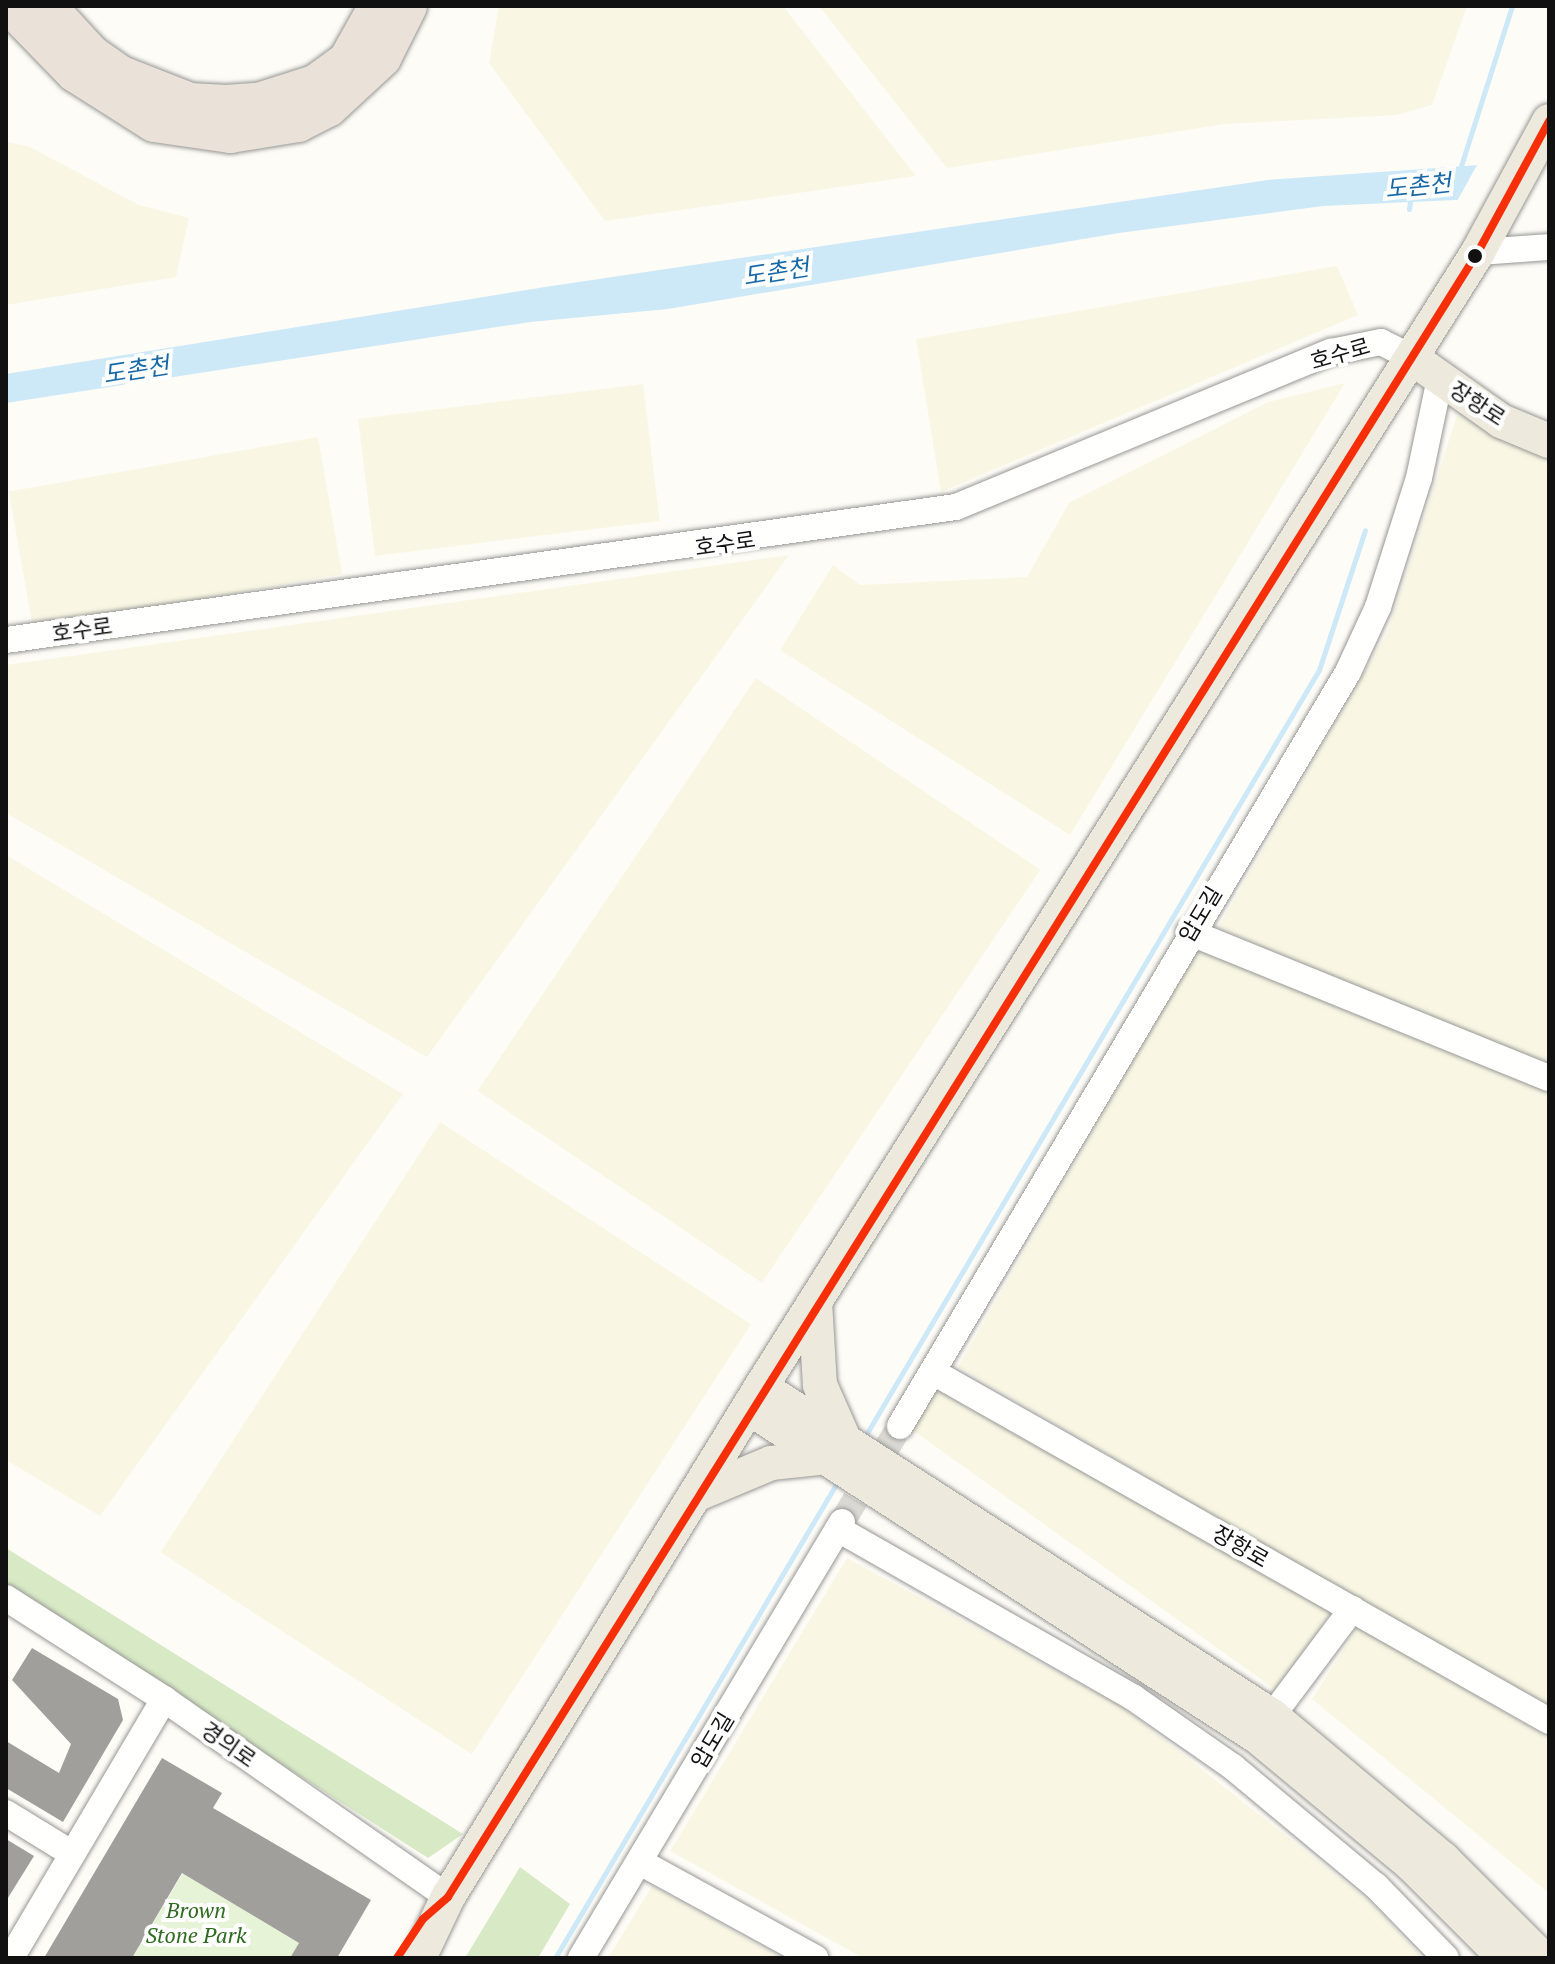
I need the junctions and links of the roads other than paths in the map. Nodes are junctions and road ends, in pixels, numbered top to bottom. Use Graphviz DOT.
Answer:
graph roads {
  1 [pos="10,6"];
  2 [pos="378,6"];
  3 [pos="408,6"];
  4 [pos="48,23"];
  5 [pos="1549,121"];
  6 [pos="1480,246"];
  7 [pos="1549,247"];
  8 [pos="1412,358"];
  9 [pos="1440,378"];
  10 [pos="1549,441"];
  11 [pos="6,640"];
  12 [pos="1189,932"];
  13 [pos="1549,1078"];
  14 [pos="815,1302"];
  15 [pos="933,1372"];
  16 [pos="755,1397"];
  17 [pos="900,1426"];
  18 [pos="848,1454"];
  19 [pos="695,1495"];
  20 [pos="6,1598"];
  21 [pos="1352,1609"];
  22 [pos="164,1699"];
  23 [pos="1549,1721"];
  24 [pos="1265,1726"];
  25 [pos="1233,1767"];
  26 [pos="6,1813"];
  27 [pos="71,1853"];
  28 [pos="640,1862"];
  29 [pos="448,1897"];
  30 [pos="11,1958"];
  31 [pos="397,1958"];
  32 [pos="419,1958"];
  33 [pos="581,1958"];
  34 [pos="815,1958"];
  35 [pos="1446,1958"];
  36 [pos="1505,1958"];
  37 [pos="1542,1958"];
  1 -- 4 [label="highway"];
  2 -- 4 [label="highway"];
  3 -- 4 [label="highway"];
  5 -- 6 [label="main road"];
  6 -- 7 [label="street"];
  6 -- 8 [label="main road"];
  8 -- 9 [label="main road, 장항로"];
  8 -- 11 [label="street, 호수로"];
  8 -- 14 [label="main road"];
  9 -- 10 [label="main road, 장항로"];
  9 -- 12 [label="street, 압도길"];
  12 -- 13 [label="street"];
  12 -- 15 [label="street, 압도길"];
  14 -- 16 [label="main road"];
  14 -- 18 [label="main road"];
  15 -- 17 [label="street, 압도길"];
  15 -- 21 [label="street, 장항로"];
  16 -- 18 [label="main road"];
  16 -- 19 [label="main road"];
  18 -- 19 [label="main road"];
  18 -- 24 [label="main road"];
  19 -- 29 [label="main road"];
  20 -- 22 [label="street, 경의로"];
  21 -- 23 [label="street, 장항로"];
  21 -- 24 [label="street"];
  22 -- 27 [label="street"];
  22 -- 29 [label="street, 경의로"];
  24 -- 25 [label="street"];
  24 -- 36 [label="main road"];
  24 -- 37 [label="main road"];
  25 -- 28 [label="street, 압도길"];
  25 -- 35 [label="street"];
  26 -- 27 [label="street"];
  27 -- 30 [label="street"];
  28 -- 33 [label="street, 압도길"];
  28 -- 34 [label="street"];
  29 -- 31 [label="main road"];
  29 -- 32 [label="main road"];
}
